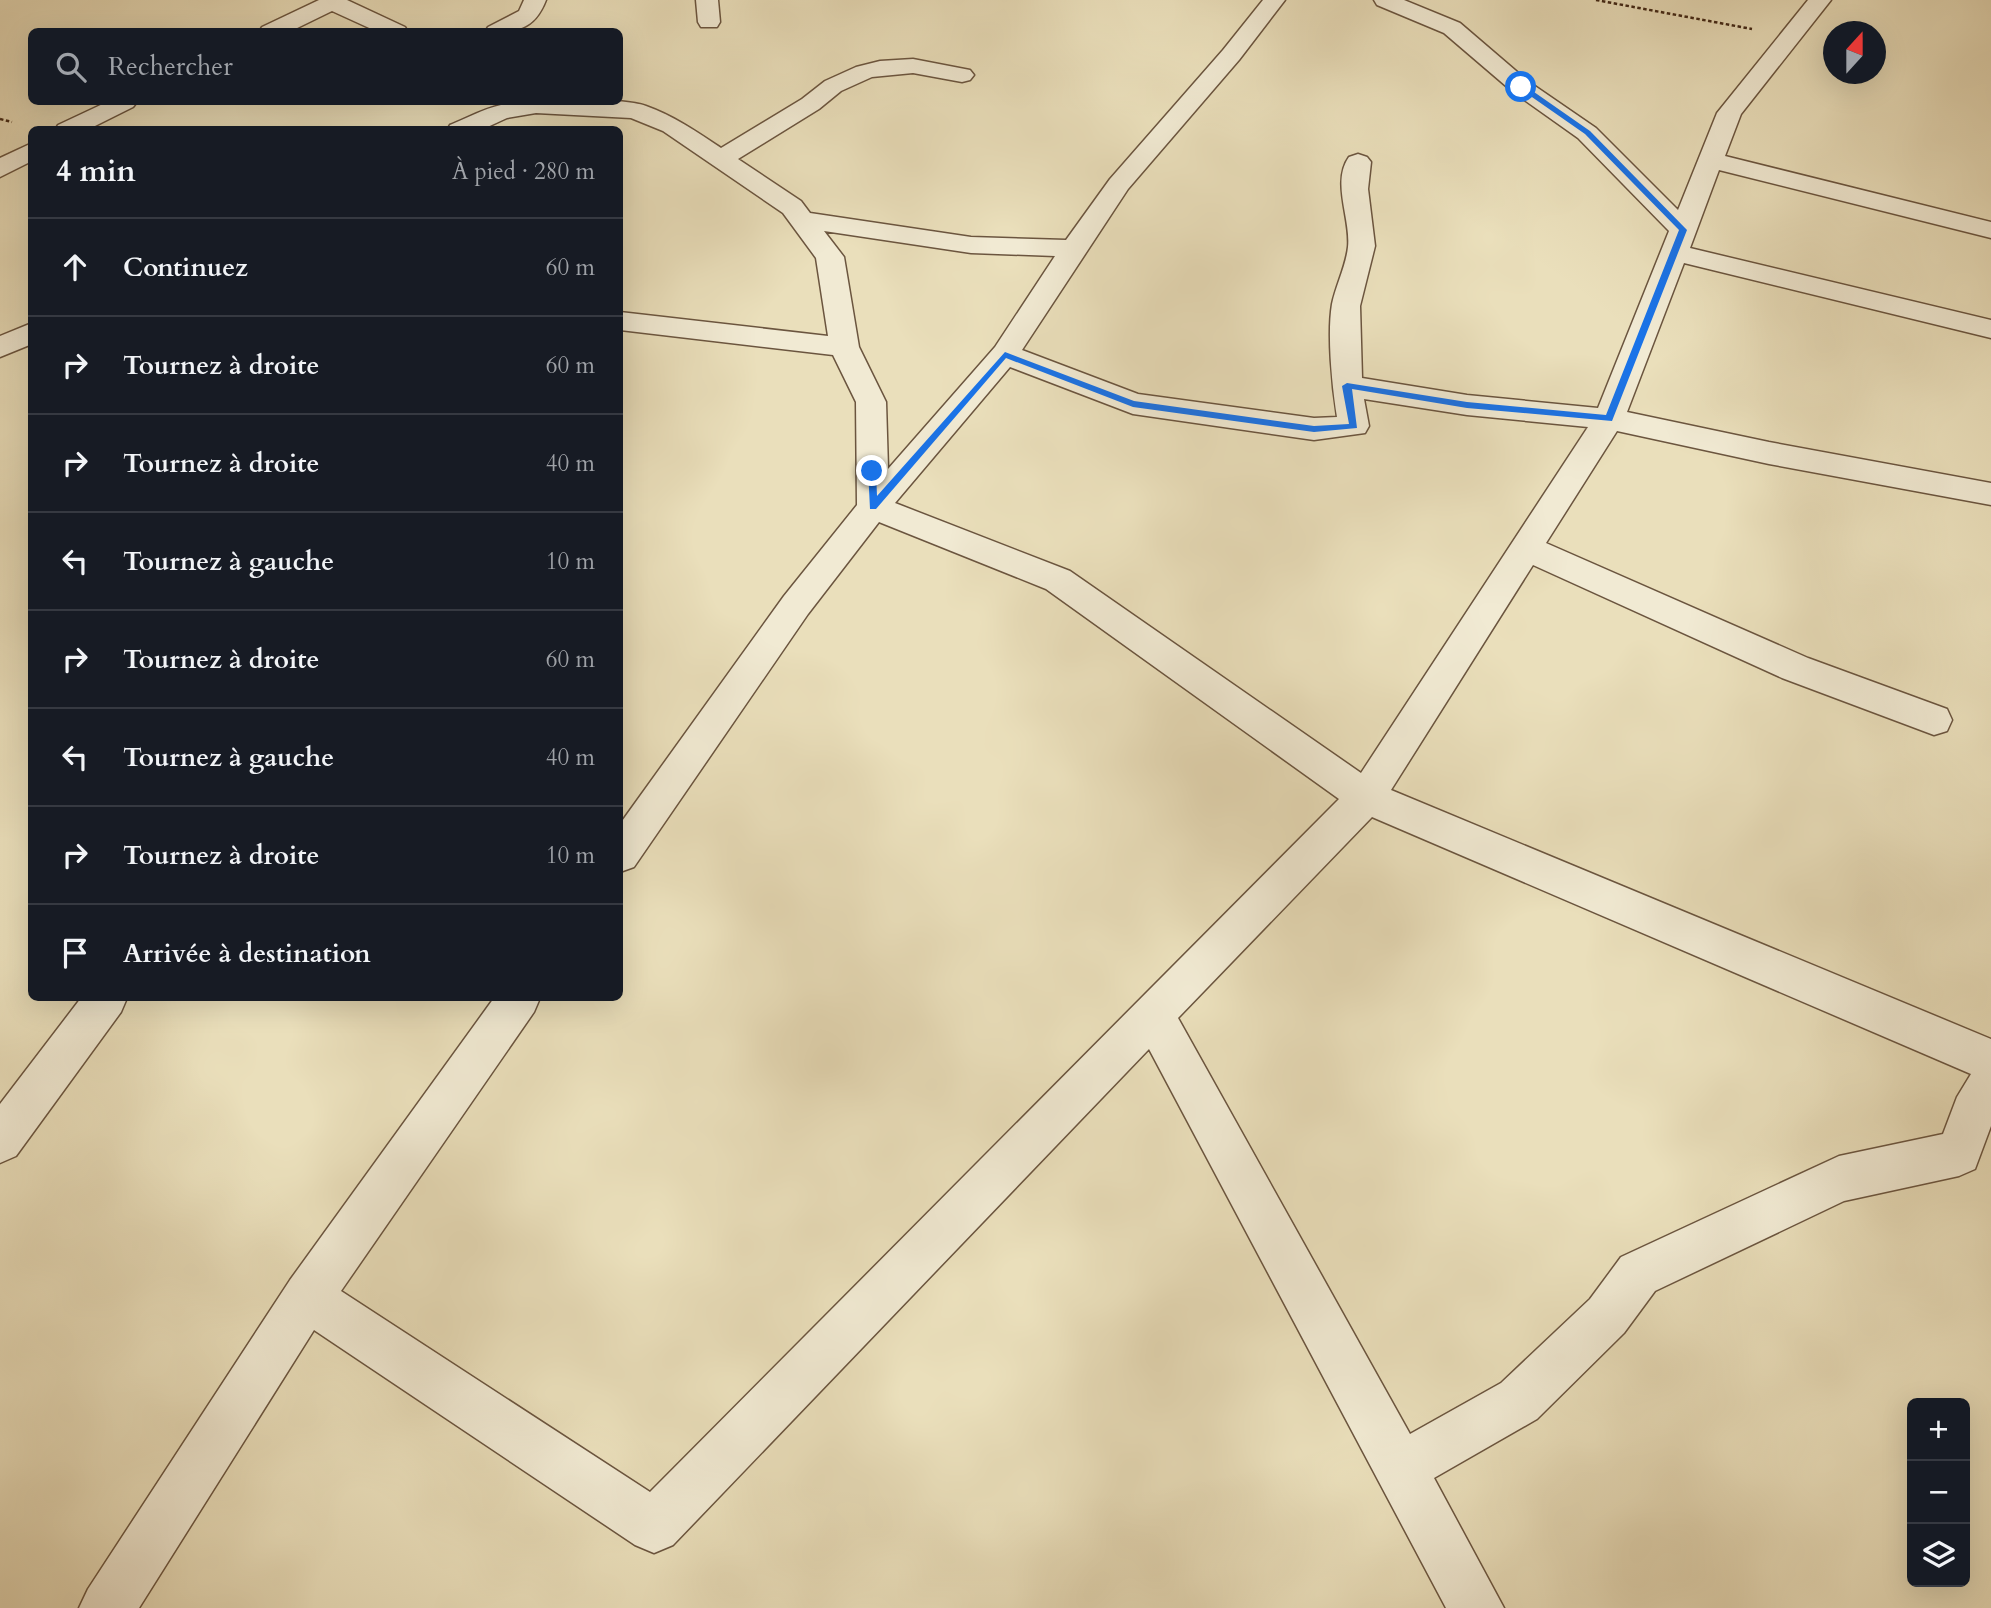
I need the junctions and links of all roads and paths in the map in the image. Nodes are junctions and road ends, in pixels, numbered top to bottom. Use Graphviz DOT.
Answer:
graph roads {
  1 [pos="535,0"];
  2 [pos="1274,0"];
  3 [pos="1385,0"];
  4 [pos="1596,0"];
  5 [pos="1820,0"];
  6 [pos="334,1"];
  7 [pos="278,28"];
  8 [pos="389,28"];
  9 [pos="504,28"];
  10 [pos="1791,36"];
  11 [pos="962,75"];
  12 [pos="119,105"];
  13 [pos="528,105"];
  14 [pos="555,105"];
  15 [pos="75,126"];
  16 [pos="468,126"];
  17 [pos="28,152"];
  18 [pos="721,159"];
  19 [pos="1710,160"];
  20 [pos="1358,162"];
  21 [pos="0,169"];
  22 [pos="800,219"];
  23 [pos="1991,230"];
  24 [pos="1679,241"];
  25 [pos="1074,248"];
  26 [pos="623,321"];
  27 [pos="1991,329"];
  28 [pos="28,334"];
  29 [pos="844,347"];
  30 [pos="0,348"];
  31 [pos="1005,355"];
  32 [pos="1347,386"];
  33 [pos="1609,419"];
  34 [pos="1991,494"];
  35 [pos="873,507"];
  36 [pos="1526,548"];
  37 [pos="1934,720"];
  38 [pos="1366,797"];
  39 [pos="623,851"];
  40 [pos="104,1001"];
  41 [pos="517,1001"];
  42 [pos="1153,1014"];
  43 [pos="1991,1061"];
  44 [pos="1991,1083"];
  45 [pos="0,1140"];
  46 [pos="307,1297"];
  47 [pos="1400,1468"];
  48 [pos="107,1608"];
  49 [pos="1476,1608"];
  1 -- 9 [label="street"];
  2 -- 25 [label="street"];
  3 -- 24 [label="street"];
  4 -- 10 [label="path"];
  5 -- 10 [label="street"];
  6 -- 7 [label="street"];
  6 -- 8 [label="street"];
  10 -- 19 [label="street"];
  11 -- 18 [label="street"];
  12 -- 15 [label="street"];
  13 -- 16 [label="street"];
  14 -- 18 [label="street"];
  17 -- 21 [label="street"];
  18 -- 22 [label="street"];
  19 -- 23 [label="street"];
  19 -- 24 [label="street"];
  20 -- 32 [label="street"];
  22 -- 25 [label="street"];
  22 -- 29 [label="street"];
  24 -- 27 [label="street"];
  24 -- 33 [label="street"];
  25 -- 31 [label="street"];
  26 -- 29 [label="street"];
  28 -- 30 [label="street"];
  29 -- 35 [label="street"];
  31 -- 32 [label="street"];
  31 -- 35 [label="street"];
  32 -- 33 [label="street"];
  33 -- 34 [label="street"];
  33 -- 36 [label="street"];
  35 -- 38 [label="street"];
  35 -- 39 [label="street"];
  36 -- 37 [label="street"];
  36 -- 38 [label="street"];
  38 -- 42 [label="street"];
  38 -- 43 [label="street"];
  40 -- 45 [label="street"];
  41 -- 46 [label="street"];
  42 -- 46 [label="street"];
  42 -- 47 [label="street"];
  44 -- 47 [label="street"];
  46 -- 48 [label="street"];
  47 -- 49 [label="street"];
}
